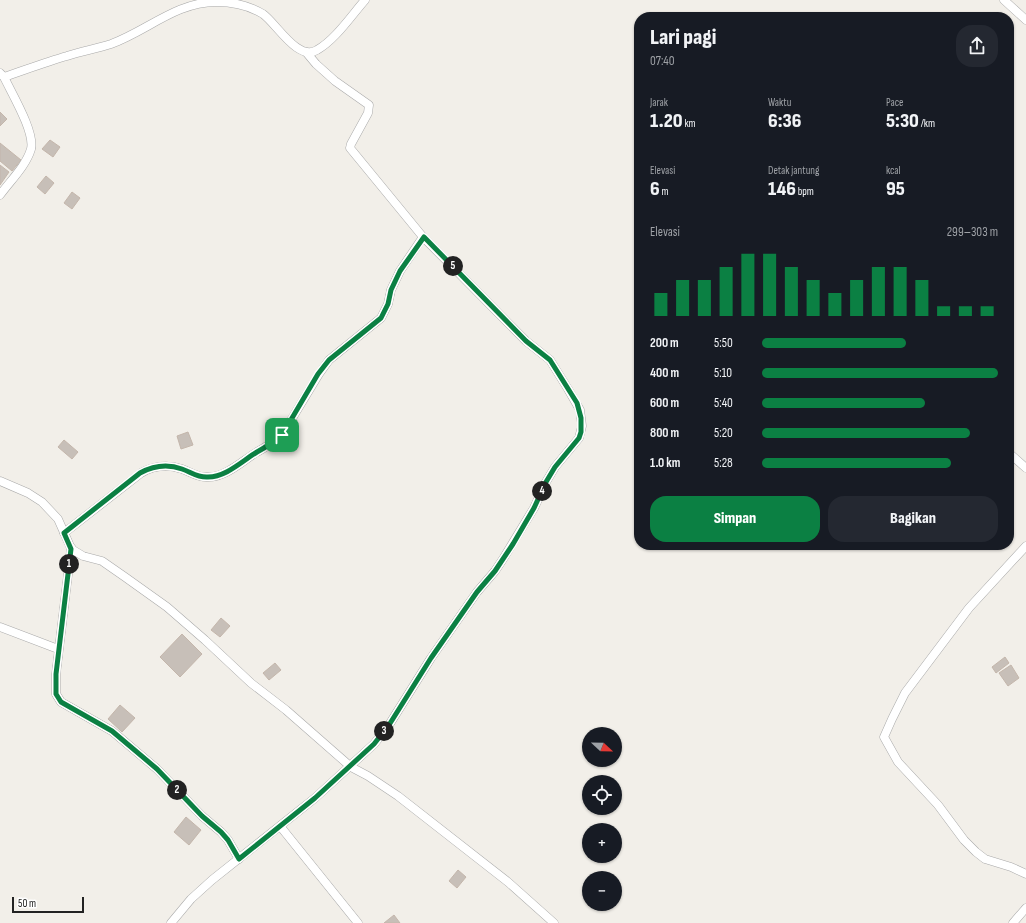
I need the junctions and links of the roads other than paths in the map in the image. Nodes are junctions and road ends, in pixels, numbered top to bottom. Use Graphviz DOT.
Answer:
graph roads {
  1 [pos="365,0"];
  2 [pos="1004,0"];
  3 [pos="1026,20"];
  4 [pos="306,52"];
  5 [pos="2,75"];
  6 [pos="0,195"];
  7 [pos="424,237"];
  8 [pos="1014,457"];
  9 [pos="1026,468"];
  10 [pos="0,481"];
  11 [pos="64,533"];
  12 [pos="1026,546"];
  13 [pos="71,549"];
  14 [pos="0,627"];
  15 [pos="58,649"];
  16 [pos="351,766"];
  17 [pos="280,826"];
  18 [pos="239,859"];
  19 [pos="1026,874"];
  20 [pos="1026,908"];
  21 [pos="171,923"];
  22 [pos="358,923"];
  23 [pos="554,923"];
  24 [pos="1013,923"];
  1 -- 4 [label="street"];
  2 -- 3 [label="street"];
  4 -- 5 [label="street"];
  4 -- 7 [label="street"];
  5 -- 6 [label="street"];
  7 -- 11 [label="street"];
  7 -- 16 [label="street"];
  8 -- 9 [label="street"];
  10 -- 11 [label="street"];
  11 -- 13 [label="street"];
  12 -- 19 [label="street"];
  13 -- 15 [label="street"];
  13 -- 16 [label="street"];
  14 -- 15 [label="street"];
  15 -- 18 [label="street"];
  16 -- 17 [label="street"];
  16 -- 23 [label="street"];
  17 -- 18 [label="street"];
  17 -- 22 [label="street"];
  18 -- 21 [label="street"];
  20 -- 24 [label="street"];
}
